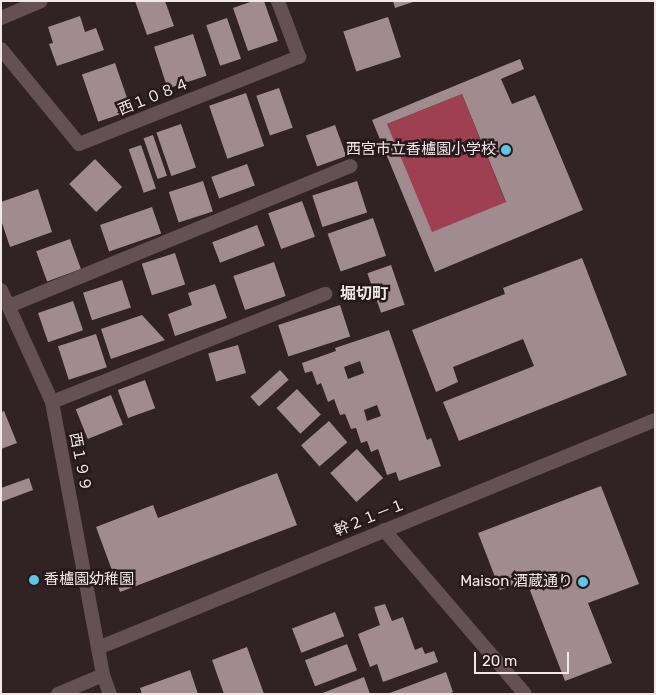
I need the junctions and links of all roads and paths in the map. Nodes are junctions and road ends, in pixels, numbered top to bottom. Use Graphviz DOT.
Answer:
graph roads {
  1 [pos="41,1"];
  2 [pos="278,1"];
  3 [pos="1,18"];
  4 [pos="1,49"];
  5 [pos="350,166"];
  6 [pos="1,290"];
  7 [pos="325,294"];
  8 [pos="9,306"];
  9 [pos="52,402"];
  10 [pos="655,420"];
  11 [pos="384,530"];
  12 [pos="98,648"];
  13 [pos="103,675"];
  14 [pos="58,694"];
  15 [pos="110,694"];
  16 [pos="525,694"];
  1 -- 3 [label="street"];
  2 -- 4 [label="street, 西１０８４"];
  5 -- 8 [label="street"];
  6 -- 8 [label="street, 西１９９"];
  7 -- 9 [label="street"];
  8 -- 9 [label="street, 西１９９"];
  9 -- 12 [label="street, 西１９９"];
  10 -- 11 [label="street, 幹２１－１"];
  11 -- 12 [label="street, 幹２１－１"];
  11 -- 16 [label="street"];
  12 -- 13 [label="street, 西１９９"];
  13 -- 14 [label="street"];
  13 -- 15 [label="street"];
}
